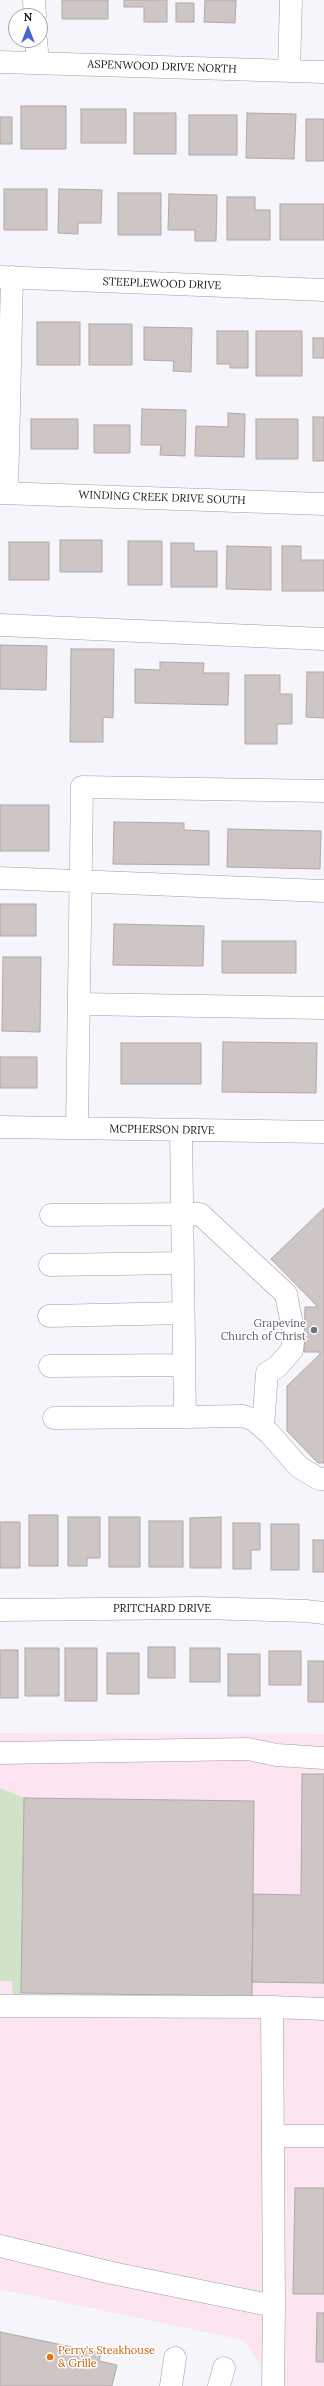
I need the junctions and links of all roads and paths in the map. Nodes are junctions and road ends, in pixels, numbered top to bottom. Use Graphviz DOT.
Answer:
graph roads {
  1 [pos="291,0"];
  2 [pos="37,48"];
  3 [pos="0,62"];
  4 [pos="38,63"];
  5 [pos="289,70"];
  6 [pos="324,72"];
  7 [pos="6,277"];
  8 [pos="324,290"];
  9 [pos="4,493"];
  10 [pos="324,504"];
  11 [pos="0,625"];
  12 [pos="324,639"];
  13 [pos="324,791"];
  14 [pos="0,878"];
  15 [pos="80,881"];
  16 [pos="324,891"];
  17 [pos="78,1004"];
  18 [pos="324,1008"];
  19 [pos="0,1127"];
  20 [pos="77,1128"];
  21 [pos="181,1130"];
  22 [pos="324,1132"];
  23 [pos="182,1214"];
  24 [pos="51,1215"];
  25 [pos="182,1263"];
  26 [pos="50,1265"];
  27 [pos="183,1313"];
  28 [pos="49,1316"];
  29 [pos="184,1365"];
  30 [pos="50,1366"];
  31 [pos="185,1417"];
  32 [pos="54,1418"];
  33 [pos="262,1427"];
  34 [pos="324,1479"];
  35 [pos="0,1610"];
  36 [pos="324,1613"];
  37 [pos="0,1753"];
  38 [pos="324,1758"];
  39 [pos="0,2006"];
  40 [pos="272,2007"];
  41 [pos="324,2009"];
  42 [pos="273,2136"];
  43 [pos="324,2136"];
  44 [pos="0,2246"];
  45 [pos="274,2306"];
  46 [pos="175,2358"];
  47 [pos="171,2386"];
  48 [pos="273,2386"];
  1 -- 5 [label="street"];
  2 -- 4 [label="street"];
  3 -- 4 [label="street, ASPENWOOD DRIVE NORTH"];
  4 -- 5 [label="street, ASPENWOOD DRIVE NORTH"];
  5 -- 6 [label="street, ASPENWOOD DRIVE NORTH"];
  7 -- 8 [label="street, STEEPLEWOOD DRIVE"];
  7 -- 9 [label="street"];
  9 -- 10 [label="street, WINDING CREEK DRIVE SOUTH"];
  11 -- 12 [label="street"];
  13 -- 15 [label="street"];
  14 -- 15 [label="street"];
  15 -- 16 [label="street"];
  15 -- 17 [label="street"];
  17 -- 18 [label="street"];
  17 -- 20 [label="street"];
  19 -- 20 [label="street, MCPHERSON DRIVE"];
  20 -- 21 [label="street, MCPHERSON DRIVE"];
  21 -- 22 [label="street, MCPHERSON DRIVE"];
  21 -- 23 [label="street"];
  23 -- 24 [label="street"];
  23 -- 25 [label="street"];
  23 -- 33 [label="street"];
  25 -- 26 [label="street"];
  25 -- 27 [label="street"];
  27 -- 28 [label="street"];
  27 -- 29 [label="street"];
  29 -- 30 [label="street"];
  29 -- 31 [label="street"];
  31 -- 32 [label="street"];
  31 -- 33 [label="street"];
  33 -- 34 [label="street"];
  35 -- 36 [label="street, PRITCHARD DRIVE"];
  37 -- 38 [label="street"];
  39 -- 40 [label="street"];
  40 -- 41 [label="street"];
  40 -- 42 [label="street"];
  42 -- 43 [label="street"];
  42 -- 45 [label="street"];
  44 -- 45 [label="street"];
  45 -- 48 [label="street"];
  46 -- 47 [label="street"];
}
